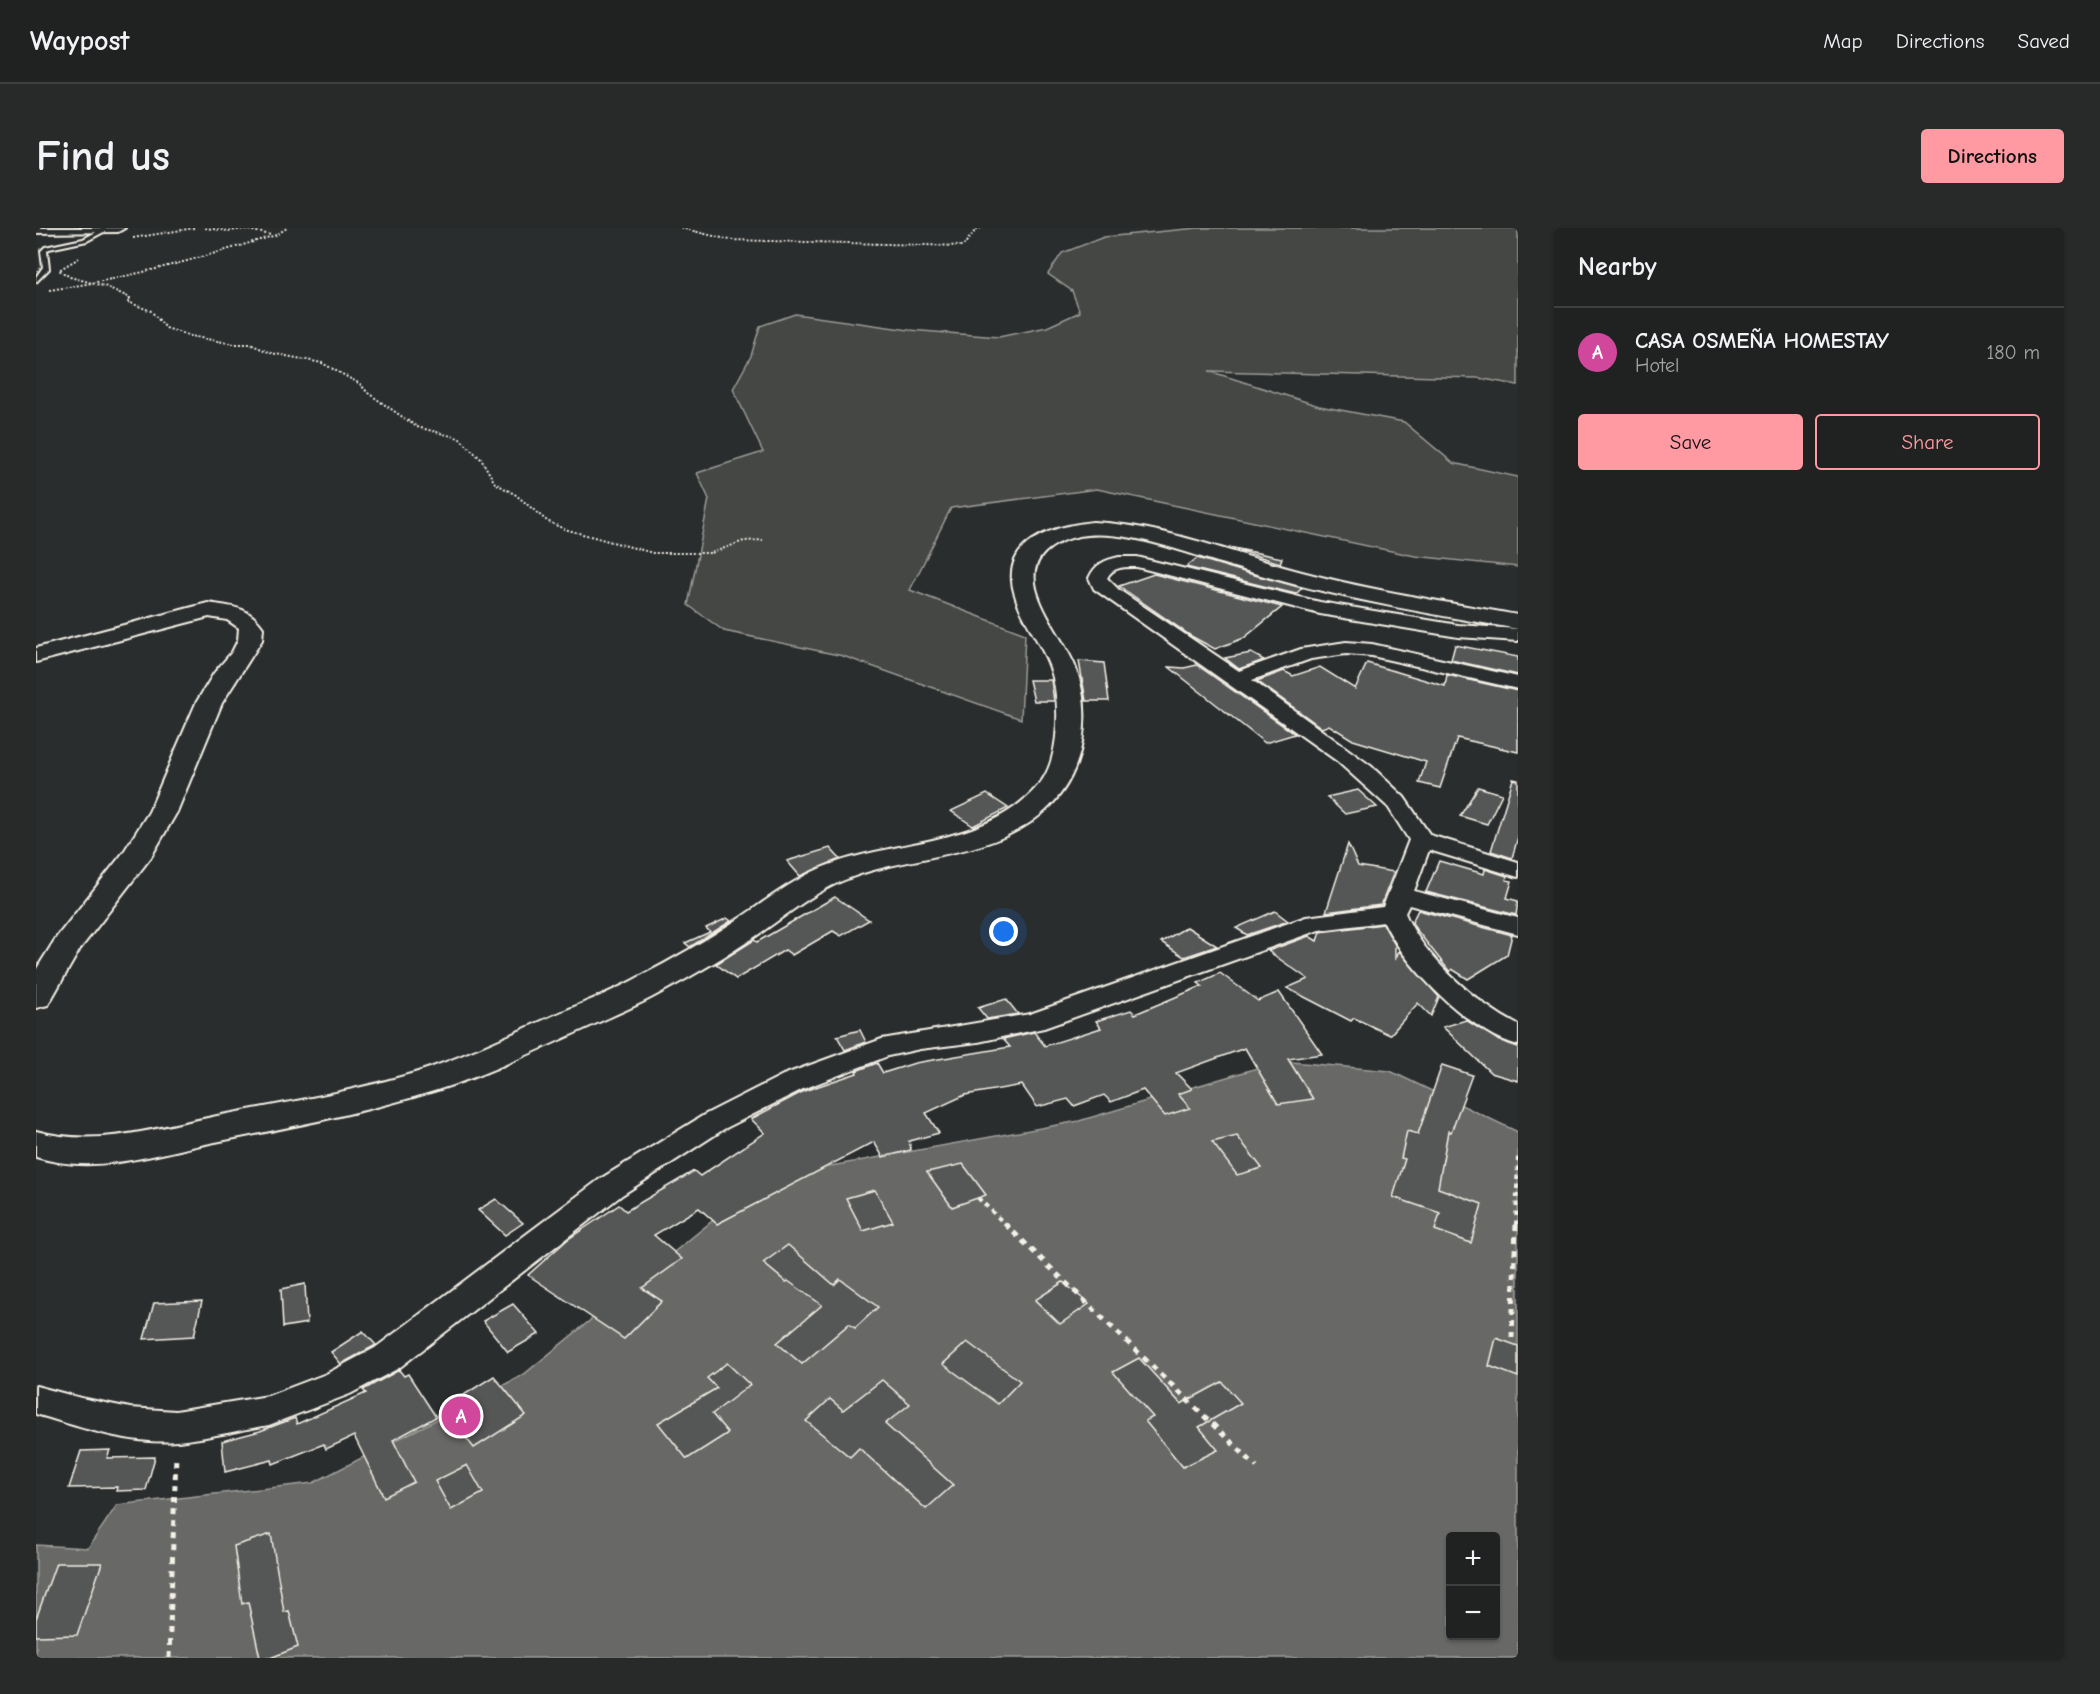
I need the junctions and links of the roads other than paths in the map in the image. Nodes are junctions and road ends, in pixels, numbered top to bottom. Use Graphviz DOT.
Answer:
graph roads {
  1 [pos="108,228"];
  2 [pos="36,229"];
  3 [pos="123,234"];
  4 [pos="36,280"];
  5 [pos="1518,622"];
  6 [pos="1518,635"];
  7 [pos="36,655"];
  8 [pos="1238,678"];
  9 [pos="1518,683"];
  10 [pos="1421,840"];
  11 [pos="1518,870"];
  12 [pos="1397,904"];
  13 [pos="1518,926"];
  14 [pos="36,997"];
  15 [pos="1518,1036"];
  16 [pos="36,1144"];
  17 [pos="36,1400"];
  1 -- 2 [label="street"];
  1 -- 3 [label="street"];
  1 -- 4 [label="lane"];
  5 -- 16 [label="street"];
  6 -- 8 [label="street"];
  7 -- 14 [label="street"];
  8 -- 9 [label="street"];
  8 -- 10 [label="street"];
  10 -- 11 [label="street"];
  10 -- 12 [label="street"];
  12 -- 13 [label="street"];
  12 -- 15 [label="street"];
  12 -- 17 [label="street"];
}
